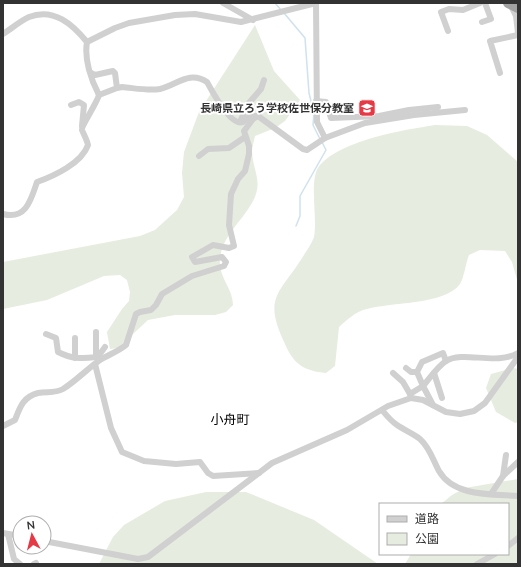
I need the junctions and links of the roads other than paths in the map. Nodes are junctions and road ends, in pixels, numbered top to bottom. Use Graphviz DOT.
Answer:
graph roads {
  1 [pos="223,3"];
  2 [pos="316,3"];
  3 [pos="480,3"];
  4 [pos="485,3"];
  5 [pos="512,5"];
  6 [pos="295,6"];
  7 [pos="254,20"];
  8 [pos="482,22"];
  9 [pos="448,31"];
  10 [pos="3,34"];
  11 [pos="518,34"];
  12 [pos="87,42"];
  13 [pos="91,73"];
  14 [pos="500,73"];
  15 [pos="264,80"];
  16 [pos="117,88"];
  17 [pos="99,95"];
  18 [pos="316,101"];
  19 [pos="71,105"];
  20 [pos="438,107"];
  21 [pos="465,110"];
  22 [pos="258,116"];
  23 [pos="240,122"];
  24 [pos="82,128"];
  25 [pos="245,137"];
  26 [pos="324,139"];
  27 [pos="199,156"];
  28 [pos="3,214"];
  29 [pos="96,332"];
  30 [pos="46,334"];
  31 [pos="75,338"];
  32 [pos="105,347"];
  33 [pos="518,353"];
  34 [pos="75,358"];
  35 [pos="518,358"];
  36 [pos="97,360"];
  37 [pos="446,361"];
  38 [pos="406,368"];
  39 [pos="417,372"];
  40 [pos="393,373"];
  41 [pos="434,374"];
  42 [pos="423,386"];
  43 [pos="411,396"];
  44 [pos="442,398"];
  45 [pos="433,405"];
  46 [pos="382,410"];
  47 [pos="3,426"];
  48 [pos="506,455"];
  49 [pos="518,462"];
  50 [pos="259,473"];
  51 [pos="503,476"];
  52 [pos="491,494"];
  53 [pos="518,496"];
  54 [pos="5,533"];
  55 [pos="518,538"];
  56 [pos="52,542"];
  57 [pos="509,545"];
  58 [pos="493,555"];
  59 [pos="20,564"];
  60 [pos="477,564"];
  1 -- 7 [label="street"];
  2 -- 6 [label="street"];
  2 -- 18 [label="street"];
  3 -- 9 [label="street"];
  4 -- 8 [label="street"];
  5 -- 11 [label="street"];
  6 -- 7 [label="street"];
  7 -- 12 [label="street"];
  10 -- 12 [label="street"];
  11 -- 14 [label="street"];
  12 -- 13 [label="street"];
  13 -- 16 [label="street"];
  13 -- 17 [label="street"];
  15 -- 23 [label="street"];
  16 -- 17 [label="street"];
  16 -- 23 [label="street"];
  17 -- 24 [label="street"];
  18 -- 20 [label="street"];
  18 -- 26 [label="street"];
  19 -- 24 [label="street"];
  21 -- 26 [label="street"];
  22 -- 23 [label="street"];
  22 -- 25 [label="street"];
  22 -- 26 [label="street"];
  24 -- 28 [label="street"];
  25 -- 27 [label="street"];
  25 -- 36 [label="street"];
  29 -- 36 [label="street"];
  30 -- 34 [label="street"];
  31 -- 34 [label="street"];
  32 -- 36 [label="street"];
  33 -- 37 [label="street"];
  34 -- 36 [label="street"];
  35 -- 45 [label="street"];
  36 -- 47 [label="street"];
  36 -- 50 [label="street"];
  37 -- 39 [label="street"];
  37 -- 41 [label="street"];
  38 -- 39 [label="street"];
  39 -- 42 [label="street"];
  40 -- 43 [label="street"];
  41 -- 42 [label="street"];
  41 -- 44 [label="street"];
  42 -- 43 [label="street"];
  42 -- 45 [label="street"];
  43 -- 45 [label="street"];
  43 -- 46 [label="street"];
  46 -- 50 [label="street"];
  46 -- 52 [label="street"];
  48 -- 51 [label="street"];
  49 -- 51 [label="street"];
  50 -- 56 [label="street"];
  51 -- 52 [label="street"];
  52 -- 53 [label="street"];
  54 -- 59 [label="street"];
  55 -- 57 [label="street"];
  58 -- 60 [label="street"];
}
